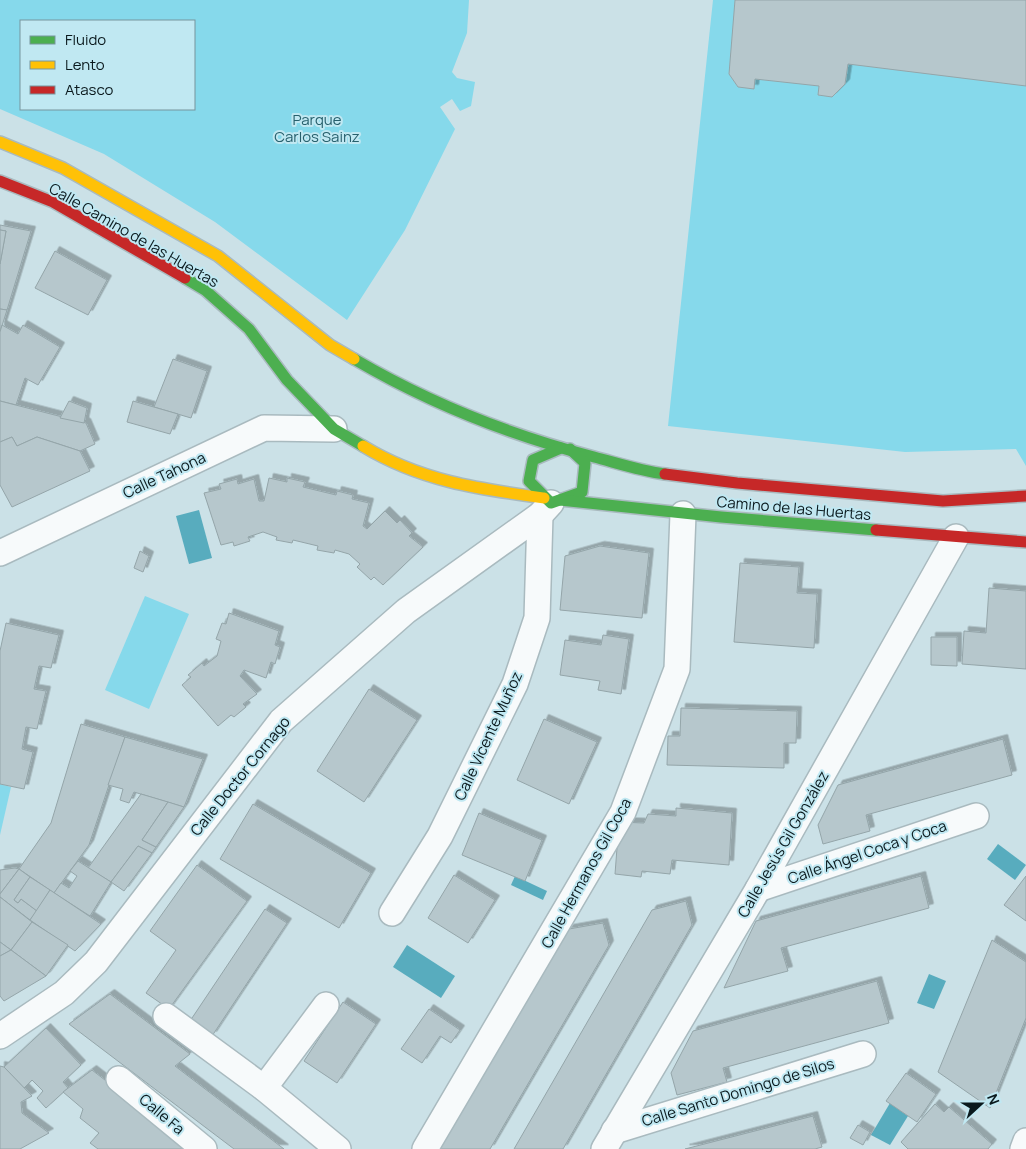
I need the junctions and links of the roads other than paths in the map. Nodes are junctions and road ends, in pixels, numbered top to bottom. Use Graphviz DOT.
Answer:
graph roads {
  1 [pos="0,142"];
  2 [pos="0,181"];
  3 [pos="334,429"];
  4 [pos="566,448"];
  5 [pos="1026,496"];
  6 [pos="549,504"];
  7 [pos="683,514"];
  8 [pos="956,537"];
  9 [pos="1026,542"];
  10 [pos="0,553"];
  11 [pos="976,816"];
  12 [pos="758,889"];
  13 [pos="392,913"];
  14 [pos="326,1005"];
  15 [pos="166,1016"];
  16 [pos="0,1036"];
  17 [pos="863,1054"];
  18 [pos="120,1079"];
  19 [pos="264,1088"];
  20 [pos="609,1140"];
  21 [pos="1026,1141"];
  22 [pos="204,1149"];
  23 [pos="338,1149"];
  24 [pos="425,1149"];
  25 [pos="1023,1149"];
  1 -- 4 [label="main road, Calle Camino de las Huertas"];
  2 -- 3 [label="main road, Calle Camino de las Huertas"];
  3 -- 6 [label="main road, Calle Camino de las Huertas"];
  3 -- 10 [label="street, Calle Tahona"];
  4 -- 5 [label="main road, Camino de las Huertas"];
  4 -- 6 [label="main road"];
  4 -- 6 [label="main road"];
  6 -- 7 [label="main road, Camino de las Huertas"];
  6 -- 13 [label="street, Calle Vicente Muñoz"];
  6 -- 16 [label="street, Calle Doctor Cornago"];
  7 -- 8 [label="main road, Camino de las Huertas"];
  7 -- 24 [label="street, Calle Hermanos Gil Coca"];
  8 -- 9 [label="main road, Camino de las Huertas"];
  8 -- 12 [label="street, Calle Jesús Gil González"];
  11 -- 12 [label="street, Calle Ángel Coca y Coca"];
  12 -- 20 [label="street, Calle Jesús Gil González"];
  14 -- 19 [label="street"];
  15 -- 19 [label="street"];
  17 -- 20 [label="street, Calle Santo Domingo de Silos"];
  18 -- 22 [label="street, Calle Fa"];
  19 -- 23 [label="street"];
  21 -- 25 [label="street"];
}
